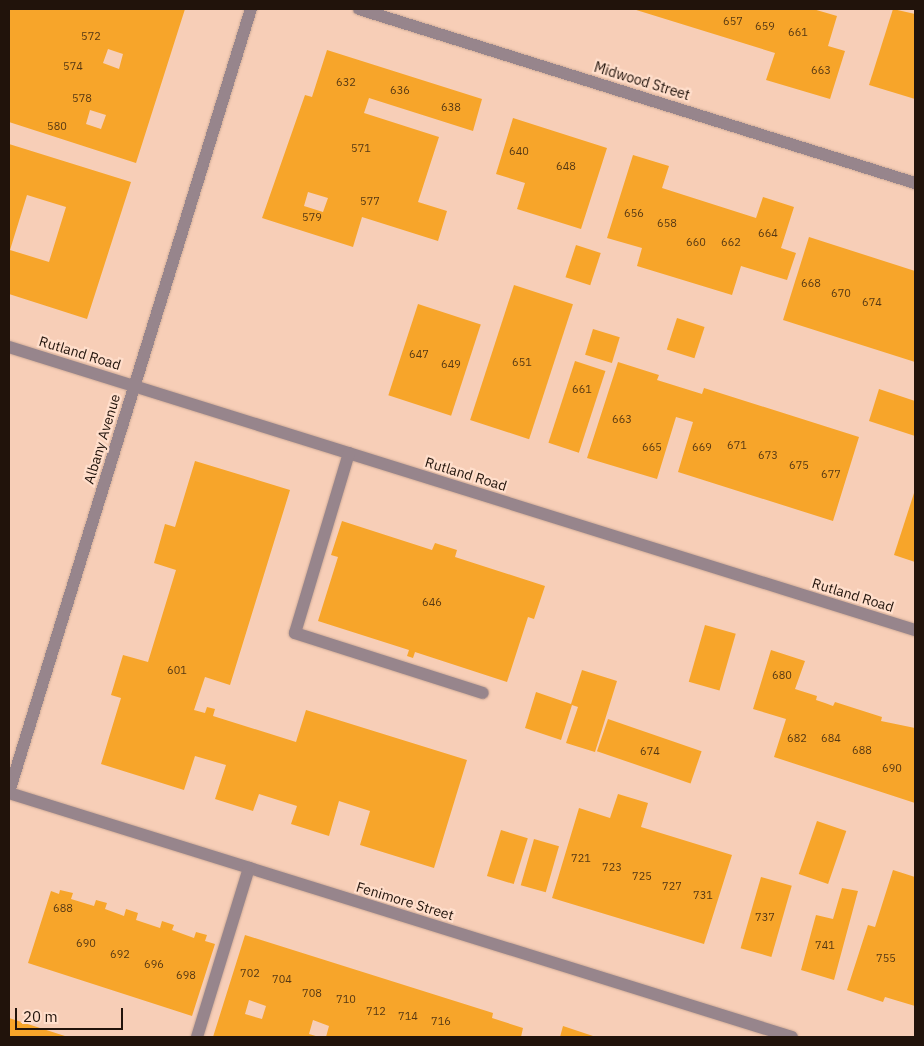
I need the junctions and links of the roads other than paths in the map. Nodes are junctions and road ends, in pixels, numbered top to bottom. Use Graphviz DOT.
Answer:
graph roads {
  1 [pos="251,9"];
  2 [pos="359,9"];
  3 [pos="915,183"];
  4 [pos="9,347"];
  5 [pos="135,386"];
  6 [pos="349,453"];
  7 [pos="915,630"];
  8 [pos="484,693"];
  9 [pos="9,793"];
  10 [pos="249,868"];
  11 [pos="197,1037"];
  12 [pos="792,1037"];
  1 -- 5 [label="street, Albany Avenue"];
  2 -- 3 [label="street, Midwood Street"];
  4 -- 5 [label="street, Rutland Road"];
  5 -- 6 [label="street, Rutland Road"];
  5 -- 9 [label="street, Albany Avenue"];
  6 -- 7 [label="street, Rutland Road"];
  6 -- 8 [label="street"];
  9 -- 10 [label="street, Fenimore Street"];
  10 -- 11 [label="street"];
  10 -- 12 [label="street, Fenimore Street"];
}
